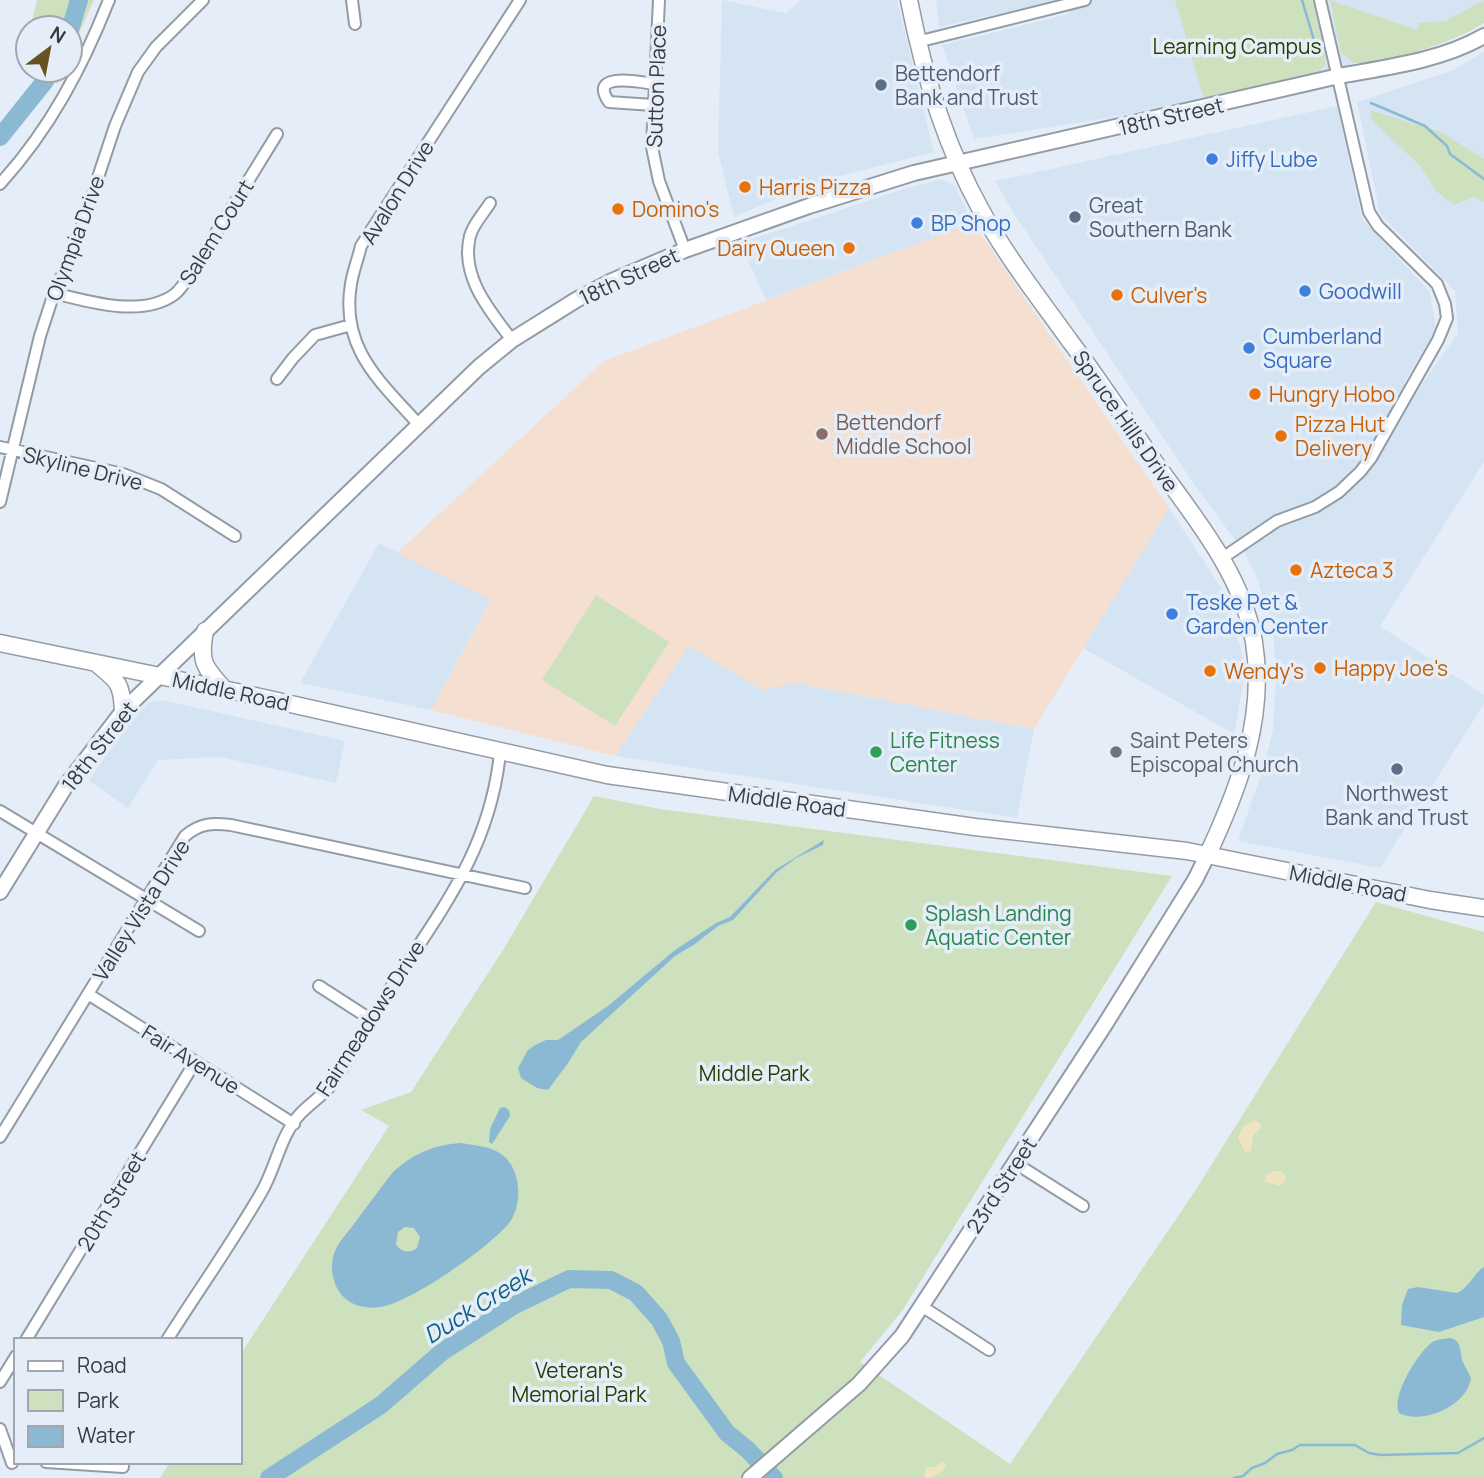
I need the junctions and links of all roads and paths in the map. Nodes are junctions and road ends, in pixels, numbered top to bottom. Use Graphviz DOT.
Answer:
graph roads {
  1 [pos="109,0"];
  2 [pos="203,0"];
  3 [pos="352,0"];
  4 [pos="520,0"];
  5 [pos="659,0"];
  6 [pos="909,0"];
  7 [pos="1085,0"];
  8 [pos="1320,0"];
  9 [pos="355,24"];
  10 [pos="1484,36"];
  11 [pos="917,42"];
  12 [pos="1339,76"];
  13 [pos="654,84"];
  14 [pos="653,105"];
  15 [pos="277,134"];
  16 [pos="958,163"];
  17 [pos="0,184"];
  18 [pos="490,203"];
  19 [pos="685,250"];
  20 [pos="54,293"];
  21 [pos="351,325"];
  22 [pos="512,340"];
  23 [pos="277,379"];
  24 [pos="420,426"];
  25 [pos="0,447"];
  26 [pos="13,450"];
  27 [pos="0,502"];
  28 [pos="235,536"];
  29 [pos="1221,559"];
  30 [pos="205,631"];
  31 [pos="0,643"];
  32 [pos="95,662"];
  33 [pos="159,676"];
  34 [pos="225,690"];
  35 [pos="123,711"];
  36 [pos="500,752"];
  37 [pos="0,811"];
  38 [pos="37,833"];
  39 [pos="1207,856"];
  40 [pos="464,876"];
  41 [pos="525,888"];
  42 [pos="0,892"];
  43 [pos="147,899"];
  44 [pos="1484,908"];
  45 [pos="199,932"];
  46 [pos="319,986"];
  47 [pos="88,994"];
  48 [pos="370,1019"];
  49 [pos="195,1062"];
  50 [pos="294,1124"];
  51 [pos="0,1138"];
  52 [pos="1015,1163"];
  53 [pos="1083,1206"];
  54 [pos="922,1307"];
  55 [pos="27,1338"];
  56 [pos="168,1338"];
  57 [pos="989,1350"];
  58 [pos="14,1359"];
  59 [pos="0,1382"];
  60 [pos="0,1429"];
  61 [pos="14,1462"];
  62 [pos="97,1464"];
  63 [pos="123,1465"];
  64 [pos="0,1468"];
  65 [pos="750,1478"];
  1 -- 17 [label="street"];
  2 -- 20 [label="street, Olympia Drive"];
  3 -- 9 [label="street"];
  4 -- 21 [label="street, Avalon Drive"];
  5 -- 13 [label="street, Sutton Place"];
  6 -- 11 [label="main road, Spruce Hills Drive"];
  7 -- 11 [label="street"];
  8 -- 12 [label="street"];
  10 -- 12 [label="street, 18th Street"];
  11 -- 16 [label="main road, Spruce Hills Drive"];
  12 -- 16 [label="street, 18th Street"];
  12 -- 29 [label="street"];
  13 -- 14 [label="street, Sutton Place"];
  13 -- 14 [label="street"];
  14 -- 19 [label="street, Sutton Place"];
  15 -- 20 [label="street, Salem Court"];
  16 -- 19 [label="street, 18th Street"];
  16 -- 29 [label="main road, Spruce Hills Drive"];
  18 -- 22 [label="street"];
  19 -- 22 [label="street, 18th Street"];
  20 -- 26 [label="street, Olympia Drive"];
  21 -- 23 [label="street"];
  21 -- 24 [label="street, Avalon Drive"];
  22 -- 24 [label="street, 18th Street"];
  24 -- 30 [label="street, 18th Street"];
  25 -- 26 [label="street, Skyline Drive"];
  26 -- 27 [label="street, Olympia Drive"];
  26 -- 28 [label="street, Skyline Drive"];
  29 -- 39 [label="main road, Spruce Hills Drive"];
  30 -- 33 [label="street, 18th Street"];
  30 -- 34 [label="main road"];
  31 -- 32 [label="main road, Middle Road"];
  32 -- 33 [label="main road, Middle Road"];
  32 -- 35 [label="main road"];
  33 -- 34 [label="main road, Middle Road"];
  33 -- 35 [label="street, 18th Street"];
  34 -- 36 [label="main road, Middle Road"];
  35 -- 38 [label="street, 18th Street"];
  36 -- 39 [label="main road, Middle Road"];
  36 -- 40 [label="street, Fairmeadows Drive"];
  37 -- 38 [label="street"];
  38 -- 42 [label="street, 18th Street"];
  38 -- 43 [label="street"];
  39 -- 44 [label="main road, Middle Road"];
  39 -- 52 [label="street, 23rd Street"];
  40 -- 41 [label="street, Valley Vista Drive"];
  40 -- 43 [label="street, Valley Vista Drive"];
  40 -- 48 [label="street, Fairmeadows Drive"];
  43 -- 45 [label="street"];
  43 -- 47 [label="street, Valley Vista Drive"];
  46 -- 48 [label="street"];
  47 -- 49 [label="street, Fair Avenue"];
  47 -- 51 [label="street, Valley Vista Drive"];
  48 -- 50 [label="street, Fairmeadows Drive"];
  49 -- 50 [label="street, Fair Avenue"];
  49 -- 55 [label="street, 20th Street"];
  50 -- 56 [label="street, Fairmeadows Drive"];
  52 -- 53 [label="street"];
  52 -- 54 [label="street, 23rd Street"];
  54 -- 57 [label="street"];
  54 -- 65 [label="street, 23rd Street"];
  58 -- 59 [label="street"];
  60 -- 61 [label="street"];
  61 -- 64 [label="street"];
  62 -- 63 [label="street"];
}
